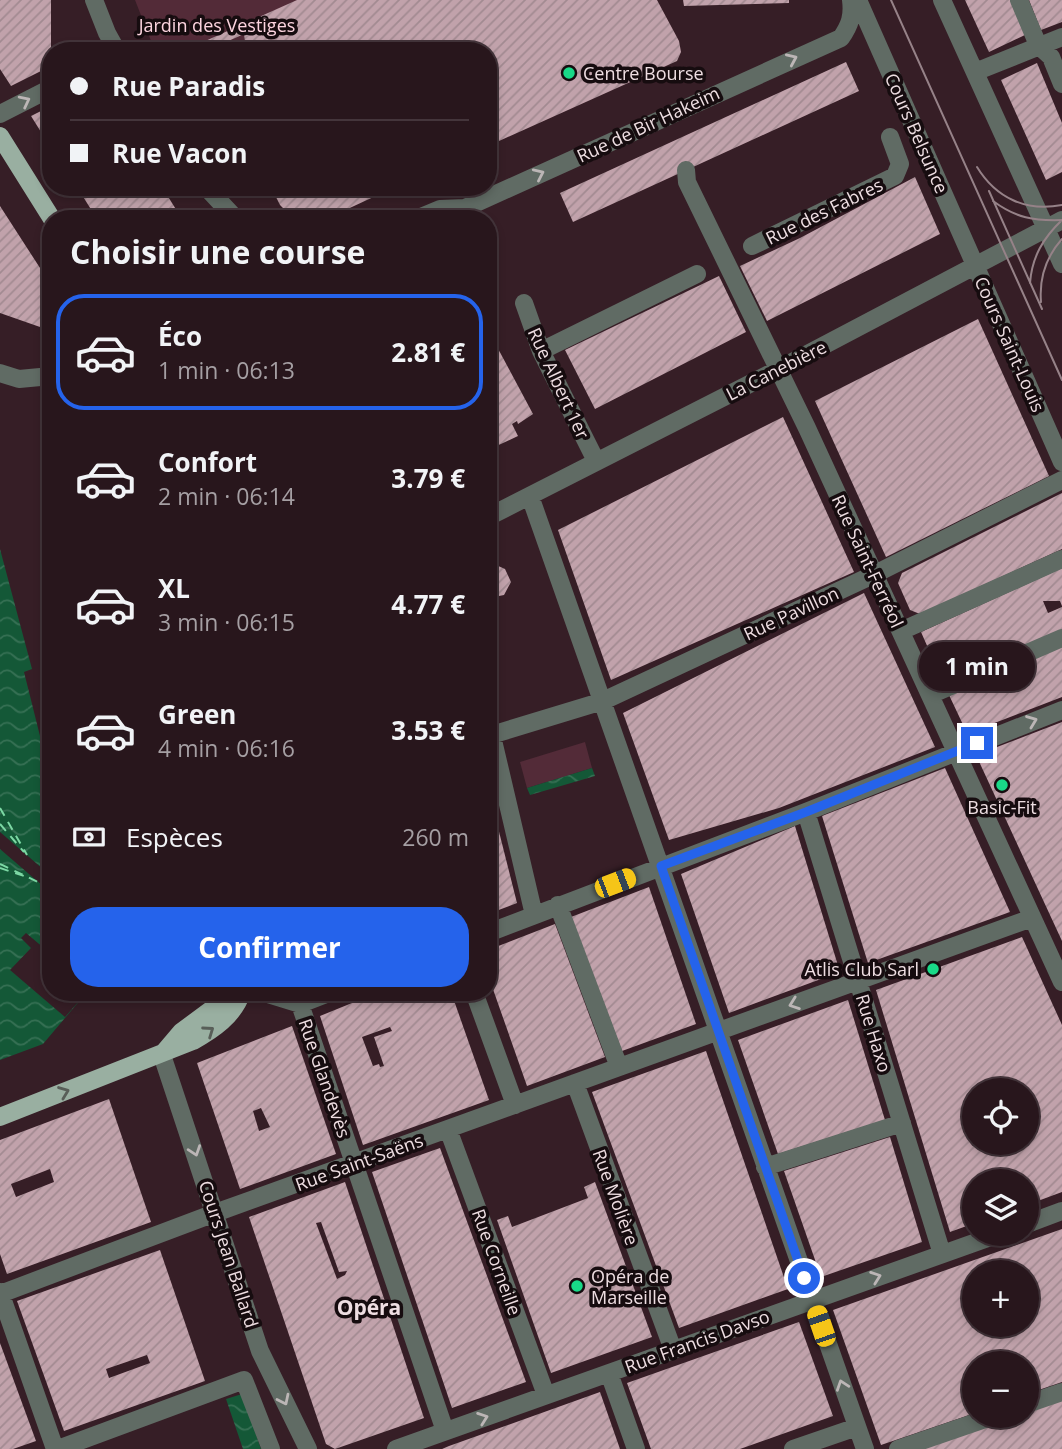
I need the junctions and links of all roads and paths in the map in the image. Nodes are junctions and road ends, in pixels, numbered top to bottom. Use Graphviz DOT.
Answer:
graph roads {
  1 [pos="94,0"];
  2 [pos="850,0"];
  3 [pos="858,0"];
  4 [pos="942,0"];
  5 [pos="1019,0"];
  6 [pos="1062,37"];
  7 [pos="112,42"];
  8 [pos="1038,45"];
  9 [pos="975,72"];
  10 [pos="1062,83"];
  11 [pos="42,93"];
  12 [pos="0,114"];
  13 [pos="0,136"];
  14 [pos="890,137"];
  15 [pos="686,170"];
  16 [pos="497,194"];
  17 [pos="214,196"];
  18 [pos="492,196"];
  19 [pos="46,210"];
  20 [pos="228,210"];
  21 [pos="438,210"];
  22 [pos="1054,225"];
  23 [pos="752,246"];
  24 [pos="1062,264"];
  25 [pos="976,265"];
  26 [pos="697,274"];
  27 [pos="524,303"];
  28 [pos="541,351"];
  29 [pos="779,369"];
  30 [pos="0,373"];
  31 [pos="42,377"];
  32 [pos="596,461"];
  33 [pos="1062,462"];
  34 [pos="1057,482"];
  35 [pos="530,496"];
  36 [pos="497,512"];
  37 [pos="1062,559"];
  38 [pos="875,574"];
  39 [pos="901,631"];
  40 [pos="1062,638"];
  41 [pos="930,695"];
  42 [pos="603,701"];
  43 [pos="1062,710"];
  44 [pos="497,728"];
  45 [pos="956,751"];
  46 [pos="497,763"];
  47 [pos="806,812"];
  48 [pos="661,866"];
  49 [pos="558,905"];
  50 [pos="534,915"];
  51 [pos="1032,918"];
  52 [pos="497,929"];
  53 [pos="858,981"];
  54 [pos="1062,982"];
  55 [pos="223,1001"];
  56 [pos="239,1001"];
  57 [pos="290,1001"];
  58 [pos="308,1001"];
  59 [pos="477,1001"];
  60 [pos="300,1004"];
  61 [pos="718,1031"];
  62 [pos="162,1055"];
  63 [pos="619,1068"];
  64 [pos="575,1083"];
  65 [pos="515,1105"];
  66 [pos="0,1117"];
  67 [pos="902,1123"];
  68 [pos="448,1129"];
  69 [pos="354,1163"];
  70 [pos="765,1167"];
  71 [pos="1062,1211"];
  72 [pos="215,1213"];
  73 [pos="1039,1220"];
  74 [pos="965,1246"];
  75 [pos="942,1254"];
  76 [pos="0,1293"];
  77 [pos="812,1300"];
  78 [pos="673,1350"];
  79 [pos="269,1369"];
  80 [pos="609,1373"];
  81 [pos="244,1380"];
  82 [pos="1062,1392"];
  83 [pos="546,1395"];
  84 [pos="1039,1400"];
  85 [pos="857,1427"];
  86 [pos="962,1427"];
  87 [pos="445,1432"];
  88 [pos="54,1445"];
  89 [pos="271,1449"];
  90 [pos="308,1449"];
  91 [pos="396,1449"];
  92 [pos="635,1449"];
  93 [pos="793,1449"];
  94 [pos="865,1449"];
  95 [pos="898,1449"];
  1 -- 7 [label="street"];
  16 -- 2 [label="street, Rue de Bir Hakeim, one-way"];
  3 -- 25 [label="street, Cours Belsunce"];
  4 -- 9 [label="street"];
  5 -- 8 [label="street"];
  6 -- 8 [label="street"];
  8 -- 9 [label="street"];
  8 -- 10 [label="street"];
  9 -- 22 [label="street"];
  12 -- 11 [label="street, one-way"];
  13 -- 19 [label="main road"];
  14 -- 23 [label="street, Rue des Fabres"];
  15 -- 29 [label="street, Rue Saint-Ferréol"];
  17 -- 20 [label="street"];
  21 -- 18 [label="street, Rue de Bir Hakeim, one-way"];
  22 -- 24 [label="street"];
  22 -- 25 [label="street, La Canebière"];
  25 -- 29 [label="street, La Canebière"];
  25 -- 33 [label="street, Cours Saint-Louis"];
  26 -- 28 [label="street"];
  27 -- 28 [label="street, Rue Albert 1er"];
  28 -- 32 [label="street, Rue Albert 1er"];
  29 -- 32 [label="street, La Canebière"];
  29 -- 38 [label="street, Rue Saint-Ferréol"];
  30 -- 31 [label="street"];
  32 -- 35 [label="street, La Canebière"];
  34 -- 38 [label="street, Rue Pavillon"];
  35 -- 36 [label="street, La Canebière"];
  35 -- 42 [label="street"];
  37 -- 39 [label="street"];
  38 -- 39 [label="street, Rue Saint-Ferréol"];
  38 -- 42 [label="street, Rue Pavillon"];
  39 -- 41 [label="street, Rue Saint-Ferréol"];
  40 -- 41 [label="street"];
  41 -- 45 [label="street, Rue Saint-Ferréol"];
  42 -- 44 [label="street, Rue Pavillon"];
  42 -- 48 [label="street"];
  45 -- 43 [label="street, one-way"];
  45 -- 47 [label="street"];
  45 -- 51 [label="street, Rue Saint-Ferréol"];
  46 -- 50 [label="street"];
  47 -- 48 [label="street"];
  47 -- 53 [label="street, Rue Haxo"];
  48 -- 49 [label="street"];
  48 -- 61 [label="street"];
  49 -- 50 [label="street"];
  49 -- 63 [label="street"];
  50 -- 52 [label="street"];
  51 -- 53 [label="street, Rue Saint-Saëns"];
  51 -- 54 [label="street, Rue Saint-Ferréol"];
  53 -- 61 [label="street, Rue Saint-Saëns, one-way"];
  53 -- 67 [label="street, Rue Haxo"];
  55 -- 62 [label="main road"];
  62 -- 56 [label="main road, one-way"];
  57 -- 60 [label="street"];
  58 -- 60 [label="street"];
  59 -- 65 [label="street"];
  60 -- 69 [label="street, Rue Glandevès"];
  61 -- 63 [label="street, Rue Saint-Saëns"];
  61 -- 70 [label="street"];
  66 -- 62 [label="main road, one-way"];
  62 -- 72 [label="street, Cours Jean Ballard, one-way"];
  63 -- 64 [label="street, Rue Saint-Saëns"];
  64 -- 65 [label="street, Rue Saint-Saëns"];
  64 -- 78 [label="street, Rue Molière"];
  65 -- 68 [label="street, Rue Saint-Saëns"];
  67 -- 70 [label="street"];
  67 -- 75 [label="street, Rue Haxo"];
  68 -- 69 [label="street, Rue Saint-Saëns"];
  68 -- 83 [label="street, Rue Corneille"];
  69 -- 72 [label="street, Rue Saint-Saëns"];
  69 -- 87 [label="street, Rue Glandevès"];
  70 -- 77 [label="street"];
  71 -- 73 [label="street"];
  72 -- 76 [label="street, Rue Saint-Saëns"];
  72 -- 79 [label="street, Cours Jean Ballard"];
  74 -- 75 [label="street, Rue Francis Davso"];
  77 -- 75 [label="street, Rue Francis Davso, one-way"];
  76 -- 88 [label="street"];
  77 -- 78 [label="street, Rue Francis Davso"];
  85 -- 77 [label="street, one-way"];
  78 -- 80 [label="street, Rue Francis Davso"];
  79 -- 81 [label="street"];
  79 -- 90 [label="street, Cours Jean Ballard, one-way"];
  80 -- 83 [label="street, Rue Francis Davso"];
  80 -- 92 [label="street"];
  81 -- 88 [label="street"];
  81 -- 89 [label="street"];
  82 -- 84 [label="street"];
  87 -- 83 [label="street, Rue Francis Davso, one-way"];
  85 -- 93 [label="street"];
  85 -- 94 [label="street"];
  86 -- 95 [label="street"];
  87 -- 91 [label="street, Rue Francis Davso"];
}
